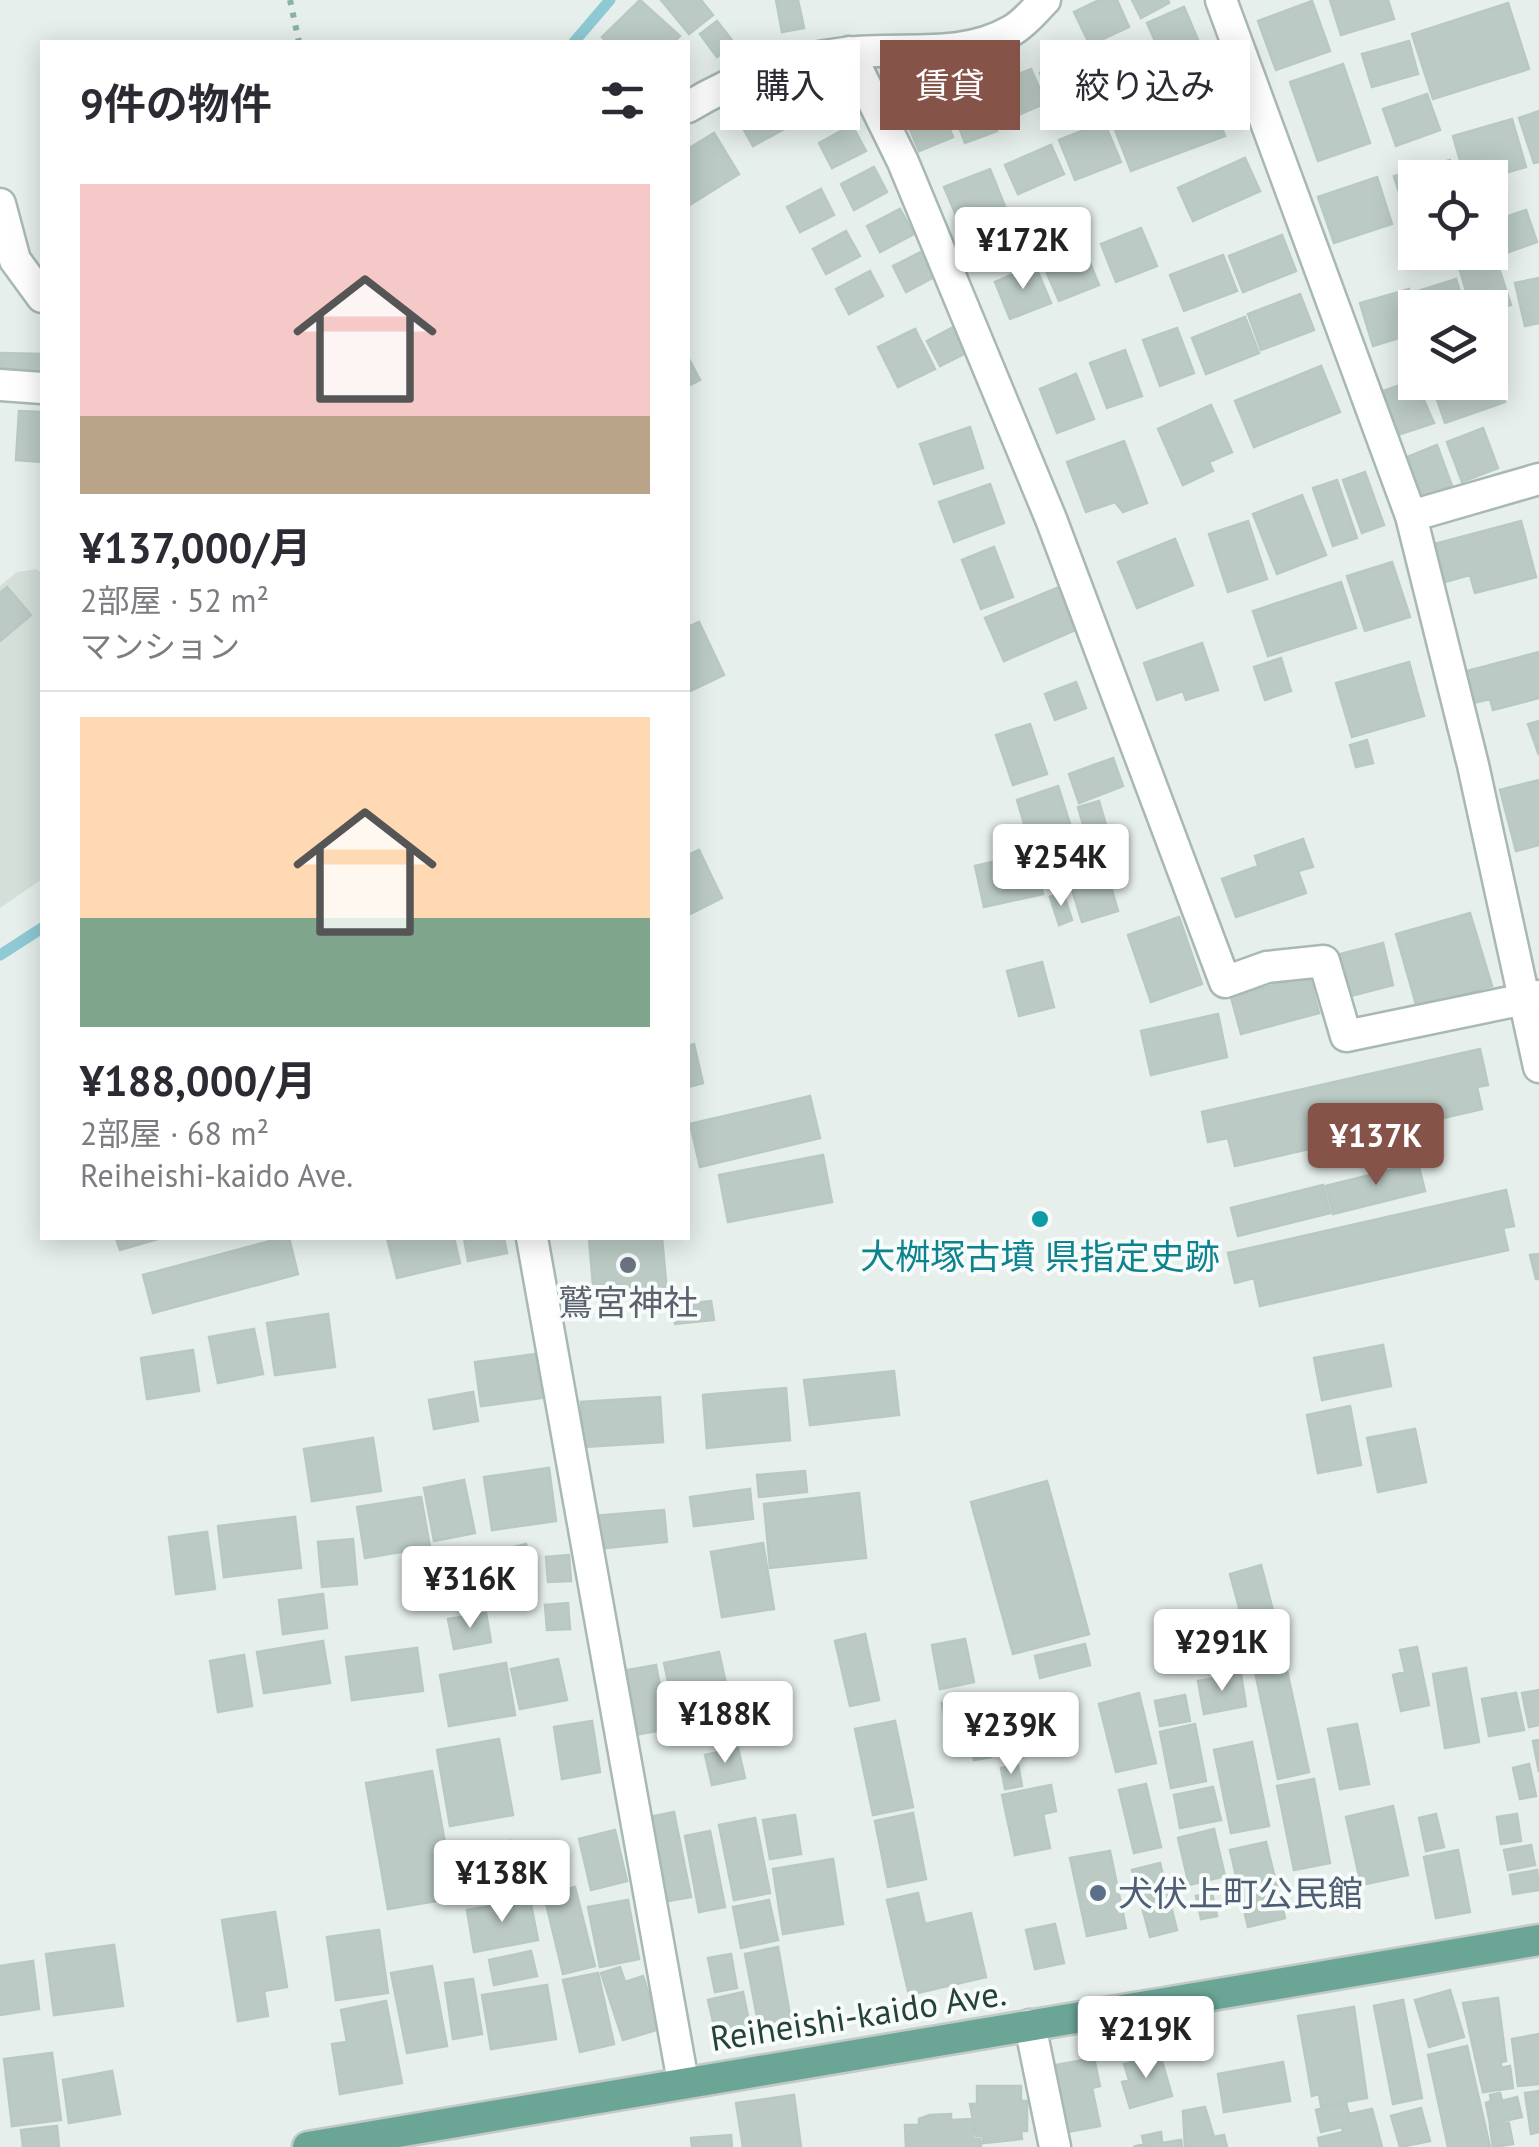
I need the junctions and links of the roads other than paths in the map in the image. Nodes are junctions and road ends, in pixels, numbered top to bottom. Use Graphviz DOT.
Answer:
graph roads {
  1 [pos="1046,0"];
  2 [pos="1221,0"];
  3 [pos="860,52"];
  4 [pos="860,74"];
  5 [pos="720,90"];
  6 [pos="690,106"];
  7 [pos="0,204"];
  8 [pos="40,294"];
  9 [pos="0,386"];
  10 [pos="40,388"];
  11 [pos="1539,479"];
  12 [pos="1411,516"];
  13 [pos="1532,998"];
  14 [pos="1539,1067"];
  15 [pos="532,1240"];
  16 [pos="1539,1940"];
  17 [pos="1030,2025"];
  18 [pos="683,2082"];
  19 [pos="308,2147"];
  20 [pos="1054,2147"];
  1 -- 3 [label="street"];
  2 -- 12 [label="street"];
  4 -- 13 [label="street"];
  5 -- 6 [label="street"];
  7 -- 8 [label="street"];
  9 -- 10 [label="street"];
  11 -- 12 [label="street"];
  12 -- 13 [label="street"];
  13 -- 14 [label="street"];
  15 -- 18 [label="street"];
  16 -- 17 [label="main road, Reiheishi-kaido Ave."];
  17 -- 18 [label="main road, Reiheishi-kaido Ave."];
  17 -- 20 [label="street"];
  18 -- 19 [label="main road, Reiheishi-kaido Ave."];
}
